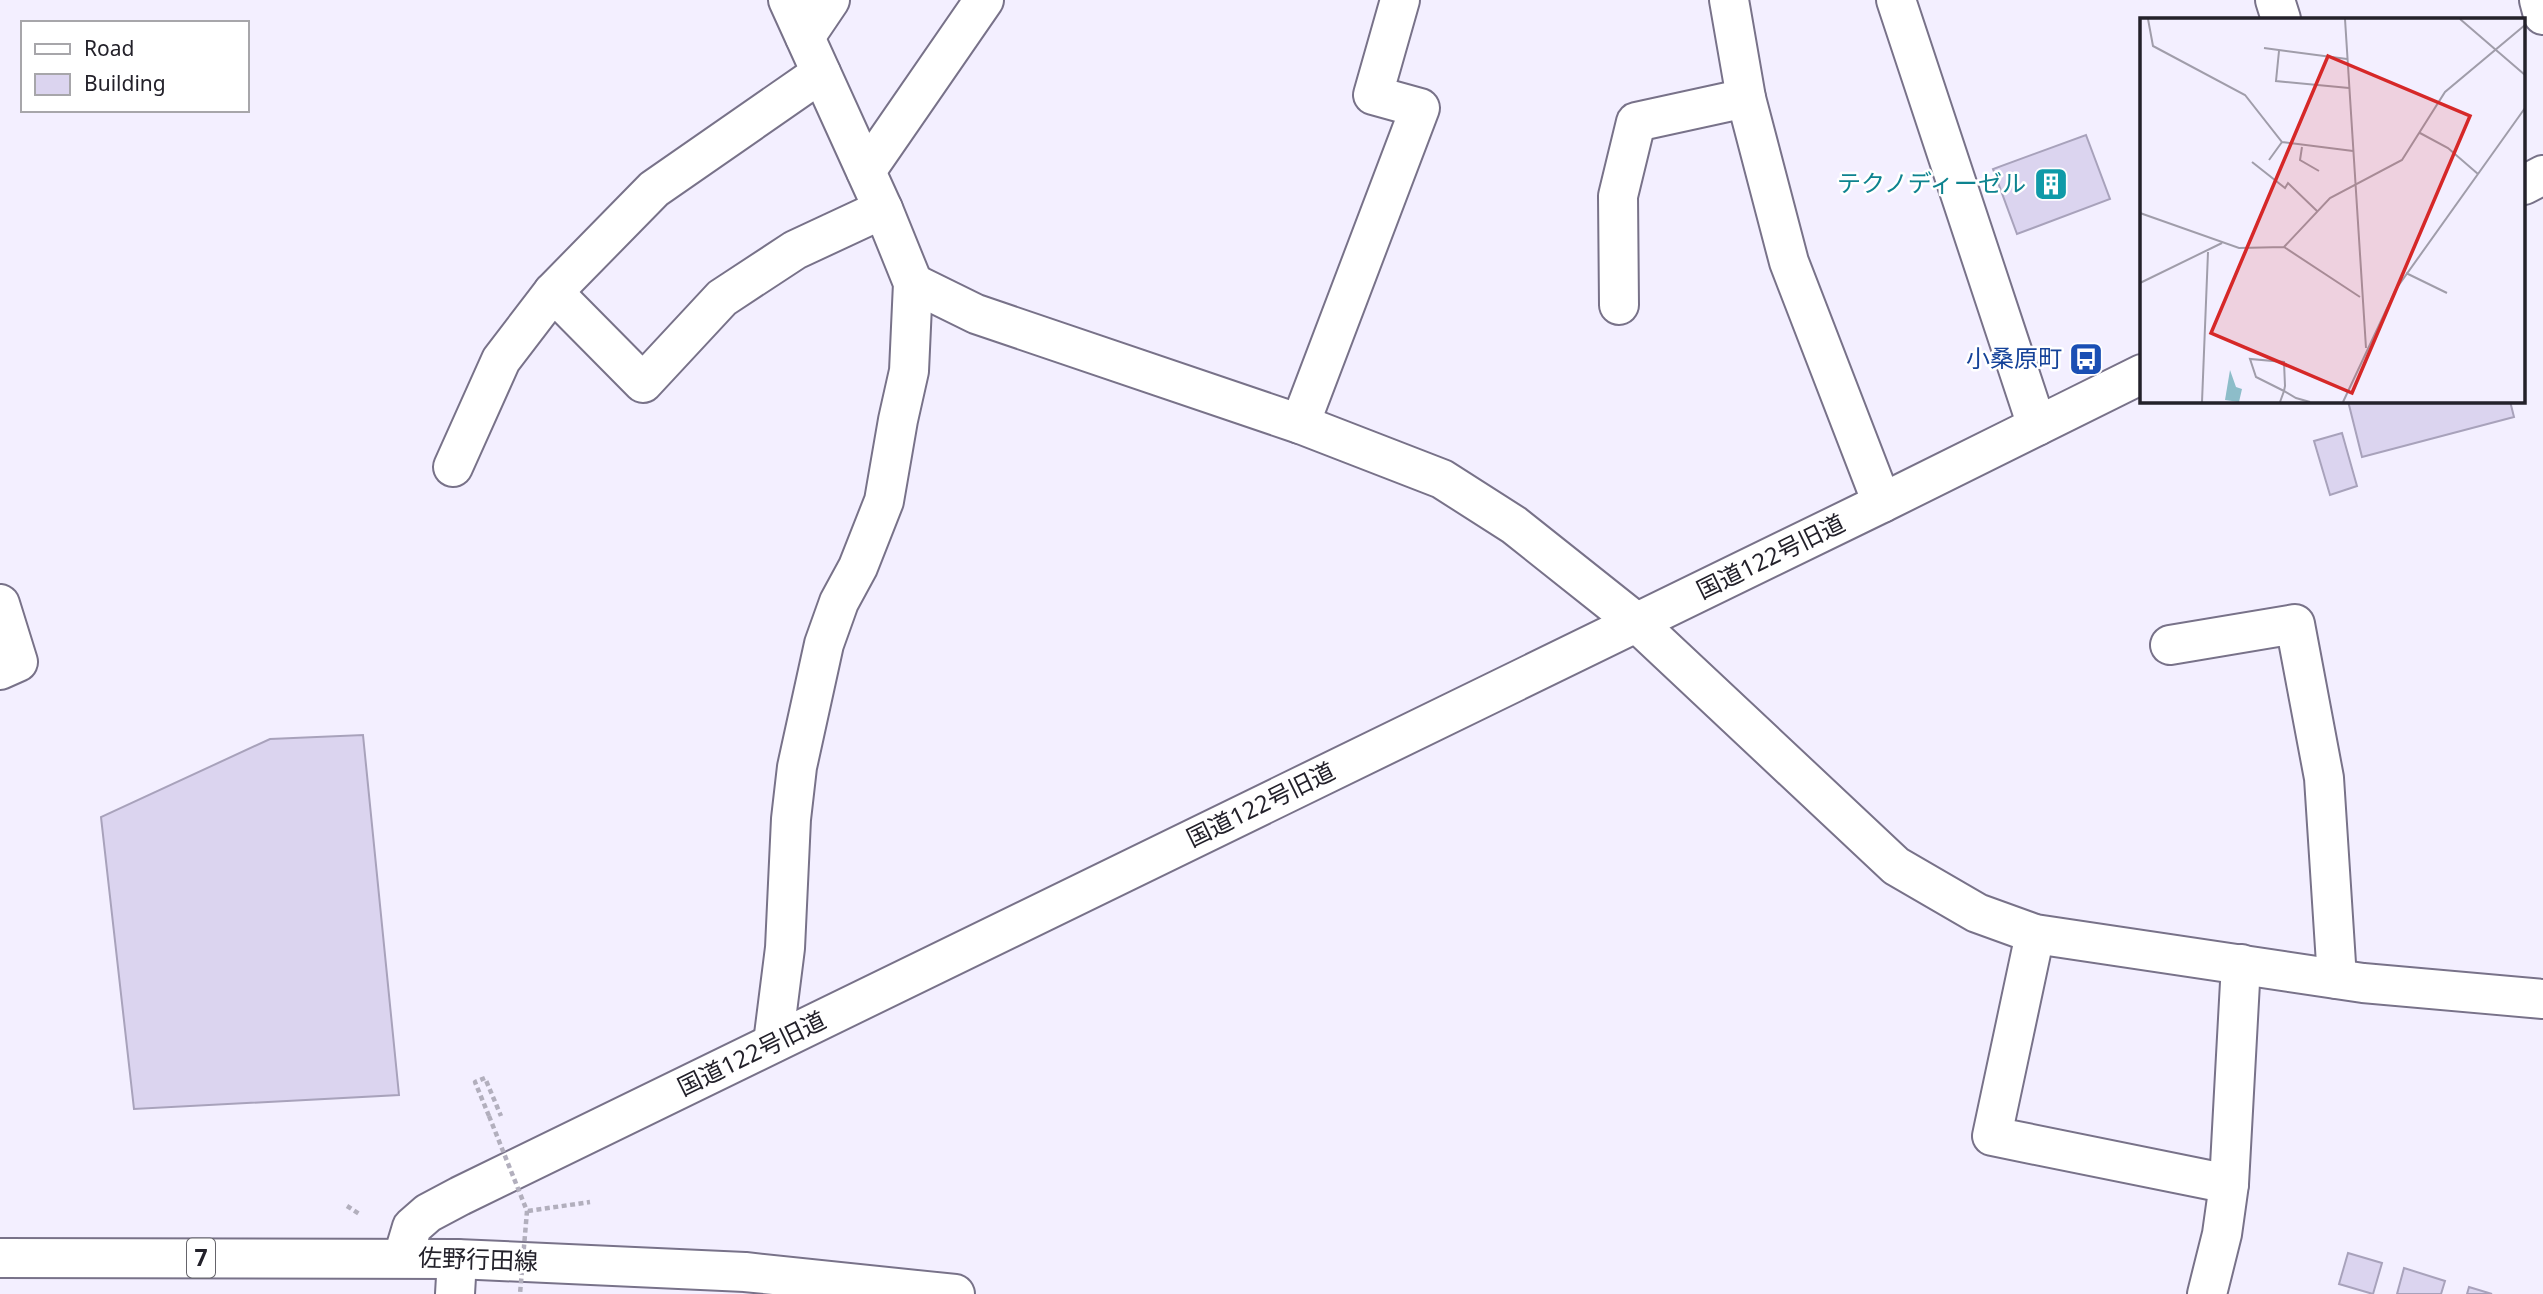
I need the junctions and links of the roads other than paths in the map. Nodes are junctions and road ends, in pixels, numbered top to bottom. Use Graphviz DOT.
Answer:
graph roads {
  1 [pos="788,0"];
  2 [pos="831,0"];
  3 [pos="984,0"];
  4 [pos="1400,0"];
  5 [pos="1729,0"];
  6 [pos="1896,0"];
  7 [pos="2275,0"];
  8 [pos="2539,0"];
  9 [pos="2543,15"];
  10 [pos="2281,18"];
  11 [pos="805,37"];
  12 [pos="821,73"];
  13 [pos="1746,97"];
  14 [pos="866,171"];
  15 [pos="2543,175"];
  16 [pos="2526,184"];
  17 [pos="883,209"];
  18 [pos="913,284"];
  19 [pos="553,292"];
  20 [pos="1619,305"];
  21 [pos="2140,375"];
  22 [pos="1300,424"];
  23 [pos="2037,426"];
  24 [pos="453,467"];
  25 [pos="1882,503"];
  26 [pos="0,604"];
  27 [pos="1636,622"];
  28 [pos="2170,645"];
  29 [pos="0,670"];
  30 [pos="2035,934"];
  31 [pos="2241,964"];
  32 [pos="2337,979"];
  33 [pos="2543,999"];
  34 [pos="773,1043"];
  35 [pos="2229,1184"];
  36 [pos="403,1257"];
  37 [pos="0,1258"];
  38 [pos="456,1276"];
  39 [pos="955,1294"];
  40 [pos="2207,1294"];
  1 -- 11 [label="street"];
  2 -- 11 [label="street"];
  3 -- 14 [label="street"];
  4 -- 22 [label="street"];
  5 -- 13 [label="street"];
  6 -- 23 [label="street"];
  7 -- 10 [label="street"];
  8 -- 9 [label="street"];
  11 -- 12 [label="street"];
  12 -- 14 [label="street"];
  12 -- 19 [label="street"];
  13 -- 20 [label="street"];
  13 -- 25 [label="street"];
  14 -- 17 [label="street"];
  15 -- 16 [label="street"];
  17 -- 18 [label="street"];
  17 -- 19 [label="street"];
  18 -- 22 [label="street"];
  18 -- 34 [label="street"];
  19 -- 24 [label="street"];
  21 -- 23 [label="street, 国道122号旧道"];
  22 -- 27 [label="street"];
  23 -- 25 [label="street, 国道122号旧道"];
  25 -- 27 [label="street, 国道122号旧道"];
  26 -- 29 [label="street"];
  27 -- 30 [label="street"];
  27 -- 34 [label="street, 国道122号旧道"];
  28 -- 32 [label="street"];
  30 -- 31 [label="street"];
  30 -- 35 [label="street"];
  31 -- 32 [label="street"];
  31 -- 35 [label="street"];
  32 -- 33 [label="street"];
  34 -- 36 [label="street, 国道122号旧道"];
  35 -- 40 [label="street"];
  36 -- 37 [label="street, 佐野行田線 / 7"];
  36 -- 38 [label="street, 佐野行田線 / 7"];
  38 -- 39 [label="street, 佐野行田線 / 7"];
}
